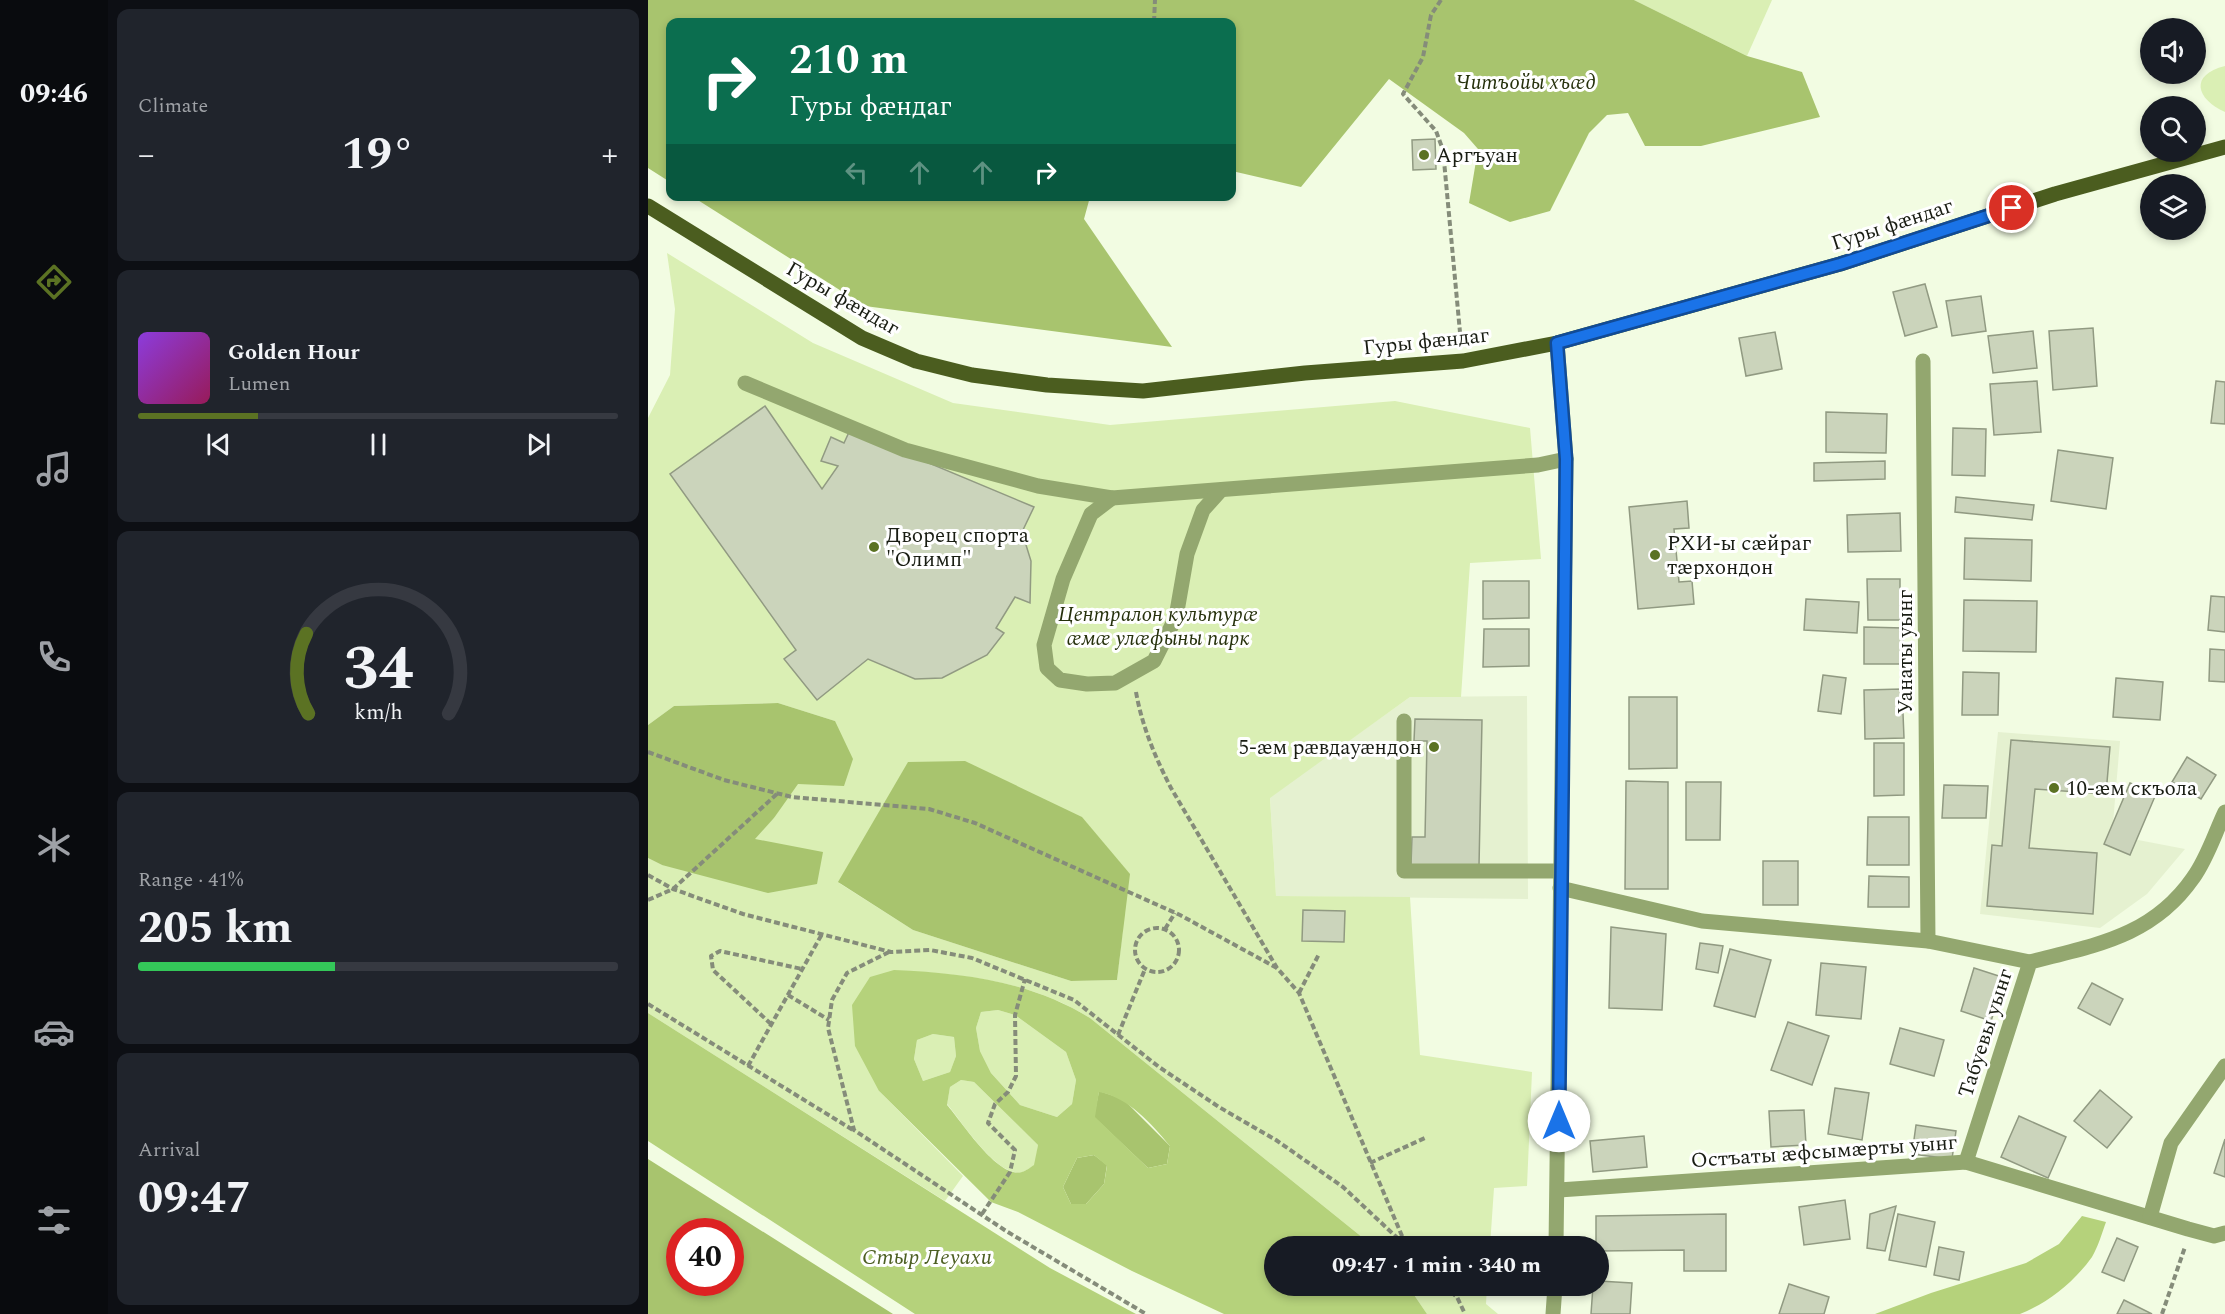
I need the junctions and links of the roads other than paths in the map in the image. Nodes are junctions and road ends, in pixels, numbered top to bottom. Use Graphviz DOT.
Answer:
graph roads {
  1 [pos="2225,147"];
  2 [pos="648,206"];
  3 [pos="1557,343"];
  4 [pos="1923,362"];
  5 [pos="745,383"];
  6 [pos="1566,459"];
  7 [pos="1221,490"];
  8 [pos="1112,498"];
  9 [pos="1404,721"];
  10 [pos="2225,812"];
  11 [pos="1560,871"];
  12 [pos="1560,888"];
  13 [pos="1928,941"];
  14 [pos="2030,963"];
  15 [pos="2225,1066"];
  16 [pos="1966,1162"];
  17 [pos="1559,1190"];
  18 [pos="2150,1217"];
  19 [pos="2225,1233"];
  20 [pos="1557,1236"];
  21 [pos="1555,1296"];
  22 [pos="1554,1314"];
  1 -- 3 [label="main road, Гуры фӕндаг"];
  2 -- 3 [label="main road, Гуры фӕндаг"];
  3 -- 6 [label="street"];
  4 -- 13 [label="street, Уанаты уынг"];
  5 -- 8 [label="street"];
  6 -- 7 [label="street"];
  6 -- 11 [label="street"];
  7 -- 8 [label="street"];
  7 -- 8 [label="street"];
  9 -- 11 [label="street"];
  10 -- 14 [label="street, Табуевы уынг"];
  11 -- 12 [label="street"];
  12 -- 13 [label="street"];
  12 -- 17 [label="street"];
  13 -- 14 [label="street"];
  14 -- 16 [label="street, Табуевы уынг"];
  15 -- 18 [label="street"];
  16 -- 17 [label="street, Остъаты æфсымæрты уынг"];
  16 -- 18 [label="street, Остъаты æфсымæрты уынг"];
  17 -- 20 [label="street"];
  18 -- 19 [label="street, Остъаты æфсымæрты уынг"];
  21 -- 22 [label="street"];
}
